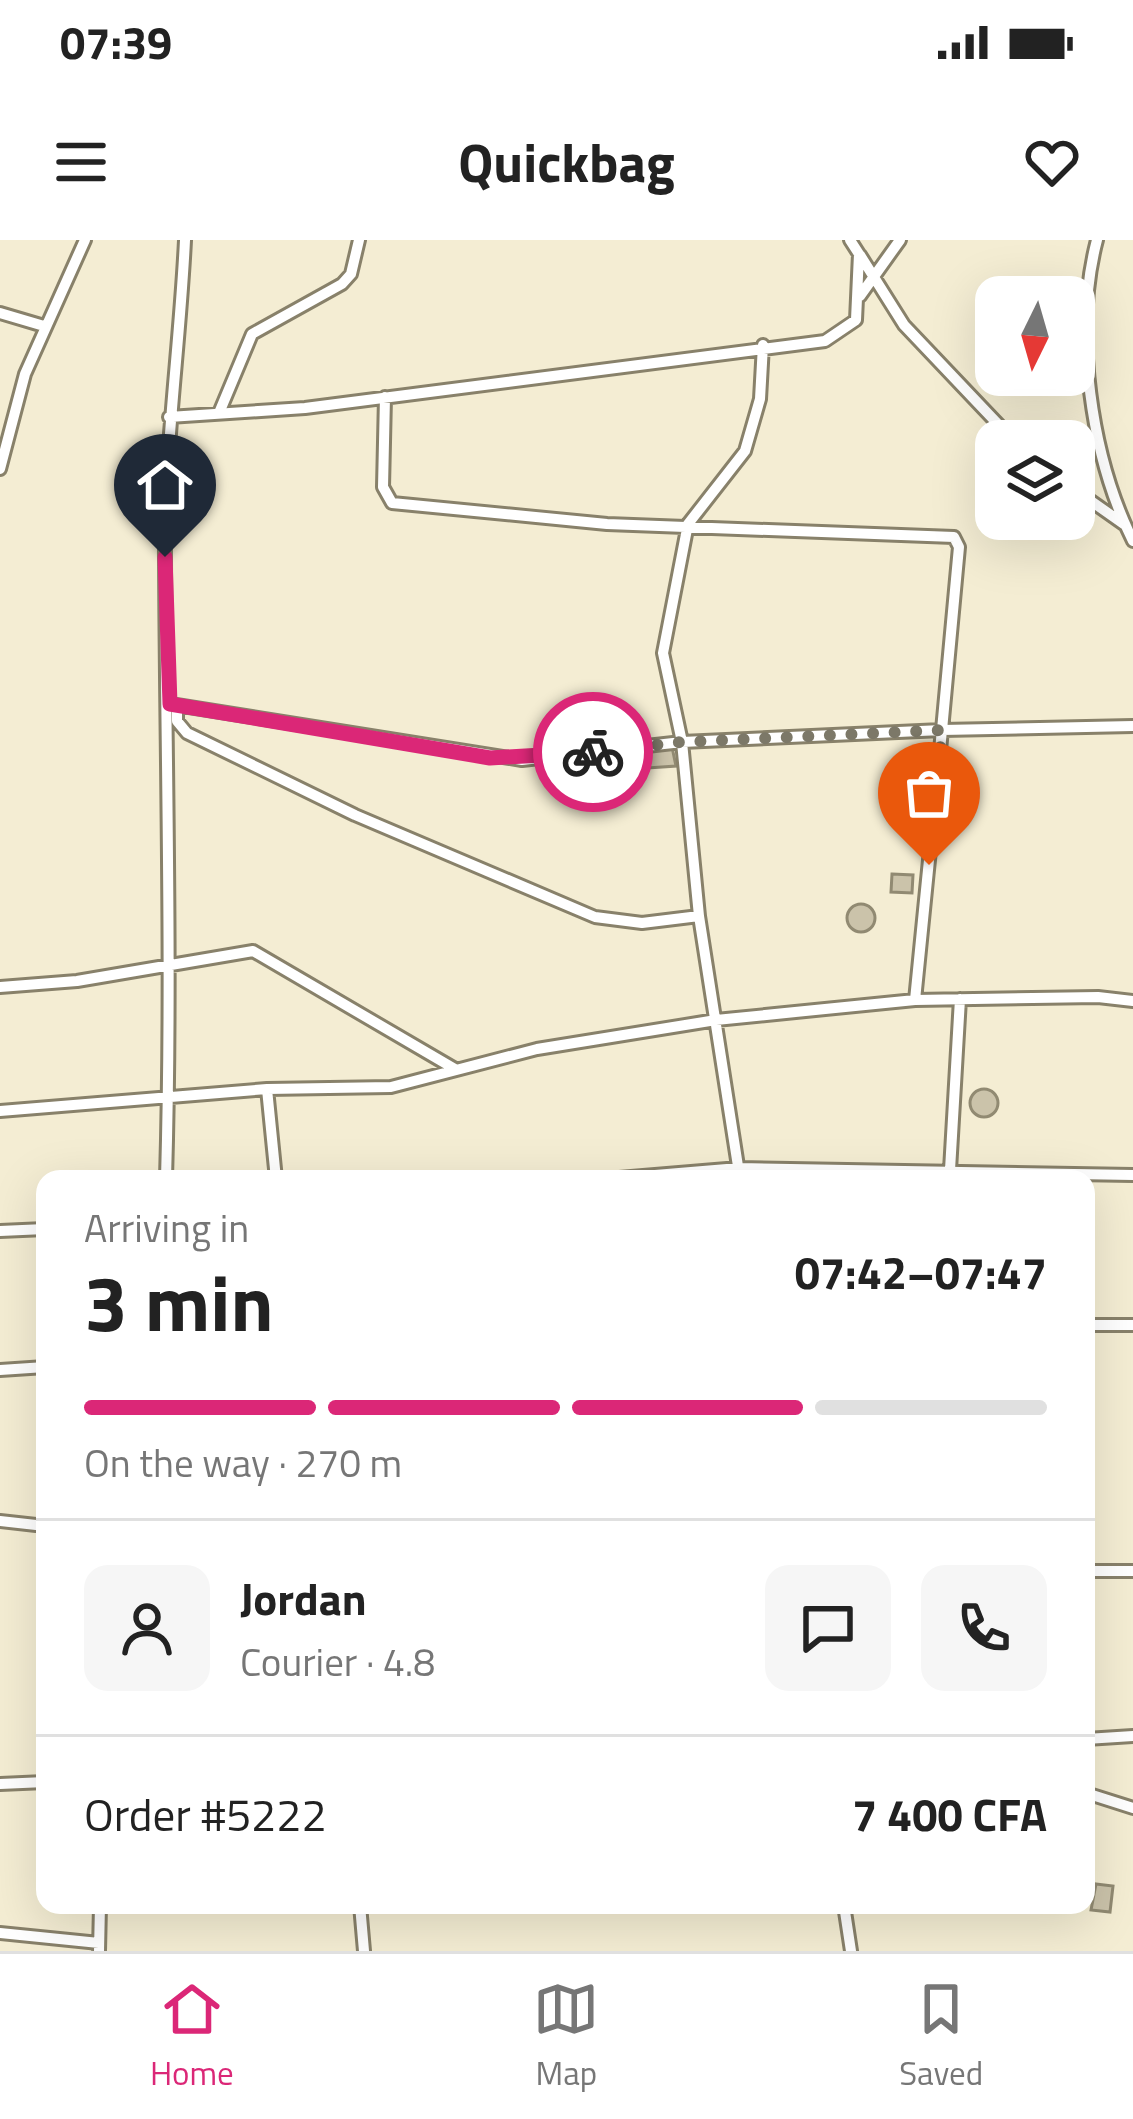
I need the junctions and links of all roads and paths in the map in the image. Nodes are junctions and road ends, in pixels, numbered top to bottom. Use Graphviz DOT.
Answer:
graph roads {
  1 [pos="85,240"];
  2 [pos="185,240"];
  3 [pos="359,240"];
  4 [pos="850,240"];
  5 [pos="900,240"];
  6 [pos="1096,240"];
  7 [pos="859,254"];
  8 [pos="874,278"];
  9 [pos="859,298"];
  10 [pos="0,313"];
  11 [pos="44,326"];
  12 [pos="763,344"];
  13 [pos="385,397"];
  14 [pos="219,413"];
  15 [pos="169,417"];
  16 [pos="994,420"];
  17 [pos="0,469"];
  18 [pos="1095,504"];
  19 [pos="688,524"];
  20 [pos="1125,525"];
  21 [pos="1133,541"];
  22 [pos="173,704"];
  23 [pos="1133,726"];
  24 [pos="942,730"];
  25 [pos="682,742"];
  26 [pos="699,916"];
  27 [pos="169,967"];
  28 [pos="0,987"];
  29 [pos="960,999"];
  30 [pos="915,1000"];
  31 [pos="1133,1001"];
  32 [pos="716,1020"];
  33 [pos="455,1070"];
  34 [pos="267,1089"];
  35 [pos="168,1098"];
  36 [pos="0,1111"];
  37 [pos="166,1170"];
  38 [pos="275,1170"];
  39 [pos="740,1170"];
  40 [pos="950,1170"];
  41 [pos="1095,1174"];
  42 [pos="1133,1175"];
  43 [pos="36,1230"];
  44 [pos="0,1232"];
  45 [pos="1095,1325"];
  46 [pos="1133,1325"];
  47 [pos="36,1368"];
  48 [pos="0,1370"];
  49 [pos="0,1521"];
  50 [pos="36,1525"];
  51 [pos="1095,1570"];
  52 [pos="1133,1571"];
  53 [pos="1133,1736"];
  54 [pos="1095,1738"];
  55 [pos="36,1782"];
  56 [pos="0,1784"];
  57 [pos="1095,1796"];
  58 [pos="1133,1808"];
  59 [pos="100,1914"];
  60 [pos="361,1914"];
  61 [pos="845,1914"];
  62 [pos="0,1934"];
  63 [pos="99,1947"];
  64 [pos="364,1951"];
  65 [pos="850,1951"];
  1 -- 11 [label="street"];
  2 -- 15 [label="street"];
  3 -- 14 [label="street"];
  4 -- 7 [label="street"];
  5 -- 8 [label="street"];
  6 -- 20 [label="street"];
  7 -- 8 [label="street"];
  7 -- 9 [label="street"];
  8 -- 9 [label="street"];
  8 -- 16 [label="street"];
  9 -- 12 [label="street"];
  10 -- 11 [label="street"];
  11 -- 17 [label="street"];
  12 -- 13 [label="street"];
  12 -- 19 [label="street"];
  13 -- 14 [label="street"];
  13 -- 19 [label="street"];
  14 -- 15 [label="street"];
  15 -- 22 [label="street"];
  18 -- 20 [label="street"];
  19 -- 24 [label="street"];
  19 -- 25 [label="street"];
  20 -- 21 [label="street"];
  22 -- 25 [label="street"];
  22 -- 26 [label="street"];
  22 -- 27 [label="street"];
  23 -- 24 [label="street"];
  24 -- 25 [label="street"];
  24 -- 30 [label="street"];
  25 -- 26 [label="street"];
  26 -- 32 [label="street"];
  27 -- 28 [label="street"];
  27 -- 33 [label="street"];
  27 -- 35 [label="street"];
  29 -- 30 [label="street"];
  29 -- 31 [label="street"];
  29 -- 40 [label="street"];
  30 -- 32 [label="street"];
  32 -- 33 [label="street"];
  32 -- 39 [label="street"];
  33 -- 34 [label="street"];
  34 -- 35 [label="street"];
  34 -- 38 [label="street"];
  35 -- 36 [label="street"];
  35 -- 37 [label="street"];
  41 -- 42 [label="street"];
  43 -- 44 [label="street"];
  45 -- 46 [label="street"];
  47 -- 48 [label="street"];
  49 -- 50 [label="street"];
  51 -- 52 [label="street"];
  53 -- 54 [label="street"];
  55 -- 56 [label="street"];
  57 -- 58 [label="street"];
  59 -- 63 [label="street"];
  60 -- 64 [label="street"];
  61 -- 65 [label="street"];
  62 -- 63 [label="street"];
}
